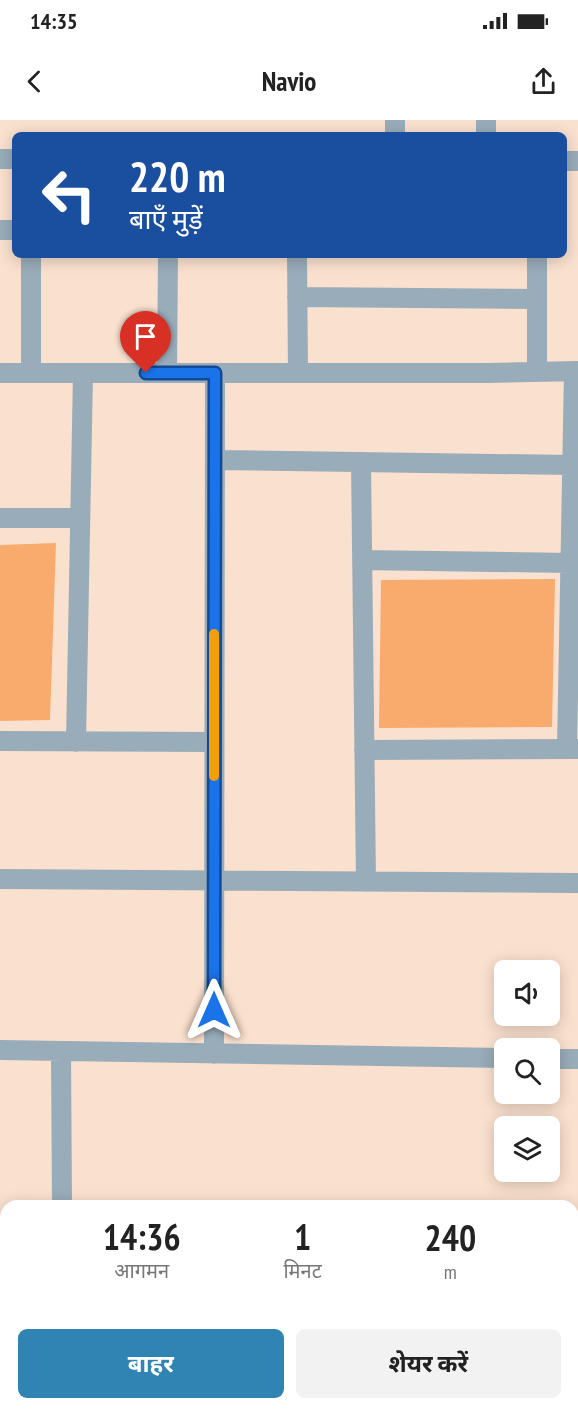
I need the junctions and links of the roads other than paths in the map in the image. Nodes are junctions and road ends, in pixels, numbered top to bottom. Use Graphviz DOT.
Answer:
graph roads {
  1 [pos="31,258"];
  2 [pos="168,258"];
  3 [pos="297,258"];
  4 [pos="537,258"];
  5 [pos="297,297"];
  6 [pos="537,299"];
  7 [pos="576,371"];
  8 [pos="537,372"];
  9 [pos="0,373"];
  10 [pos="32,373"];
  11 [pos="83,373"];
  12 [pos="167,373"];
  13 [pos="215,373"];
  14 [pos="298,373"];
  15 [pos="215,460"];
  16 [pos="361,462"];
  17 [pos="572,465"];
  18 [pos="0,518"];
  19 [pos="80,518"];
  20 [pos="362,560"];
  21 [pos="571,563"];
  22 [pos="0,741"];
  23 [pos="76,742"];
  24 [pos="214,742"];
  25 [pos="573,749"];
  26 [pos="364,750"];
  27 [pos="0,879"];
  28 [pos="214,881"];
  29 [pos="366,882"];
  30 [pos="578,884"];
  31 [pos="0,1050"];
  32 [pos="61,1051"];
  33 [pos="214,1054"];
  34 [pos="494,1058"];
  35 [pos="560,1059"];
  36 [pos="578,1059"];
  37 [pos="62,1200"];
  1 -- 10 [label="street"];
  2 -- 12 [label="street"];
  3 -- 5 [label="street"];
  4 -- 6 [label="street"];
  5 -- 6 [label="street"];
  5 -- 14 [label="street"];
  6 -- 8 [label="street"];
  7 -- 8 [label="street"];
  7 -- 17 [label="street"];
  8 -- 14 [label="street"];
  9 -- 10 [label="street"];
  10 -- 11 [label="street"];
  11 -- 12 [label="street"];
  11 -- 19 [label="street"];
  12 -- 13 [label="street"];
  13 -- 14 [label="street"];
  13 -- 15 [label="street"];
  15 -- 16 [label="street"];
  15 -- 24 [label="street"];
  16 -- 17 [label="street"];
  16 -- 20 [label="street"];
  17 -- 21 [label="street"];
  18 -- 19 [label="street"];
  19 -- 23 [label="street"];
  20 -- 21 [label="street"];
  20 -- 26 [label="street"];
  21 -- 25 [label="street"];
  22 -- 23 [label="street"];
  23 -- 24 [label="street"];
  24 -- 28 [label="street"];
  25 -- 26 [label="street"];
  26 -- 29 [label="street"];
  27 -- 28 [label="street"];
  28 -- 29 [label="street"];
  28 -- 33 [label="street"];
  29 -- 30 [label="street"];
  31 -- 32 [label="street"];
  32 -- 33 [label="street"];
  32 -- 37 [label="street"];
  33 -- 34 [label="street"];
  35 -- 36 [label="street"];
}
